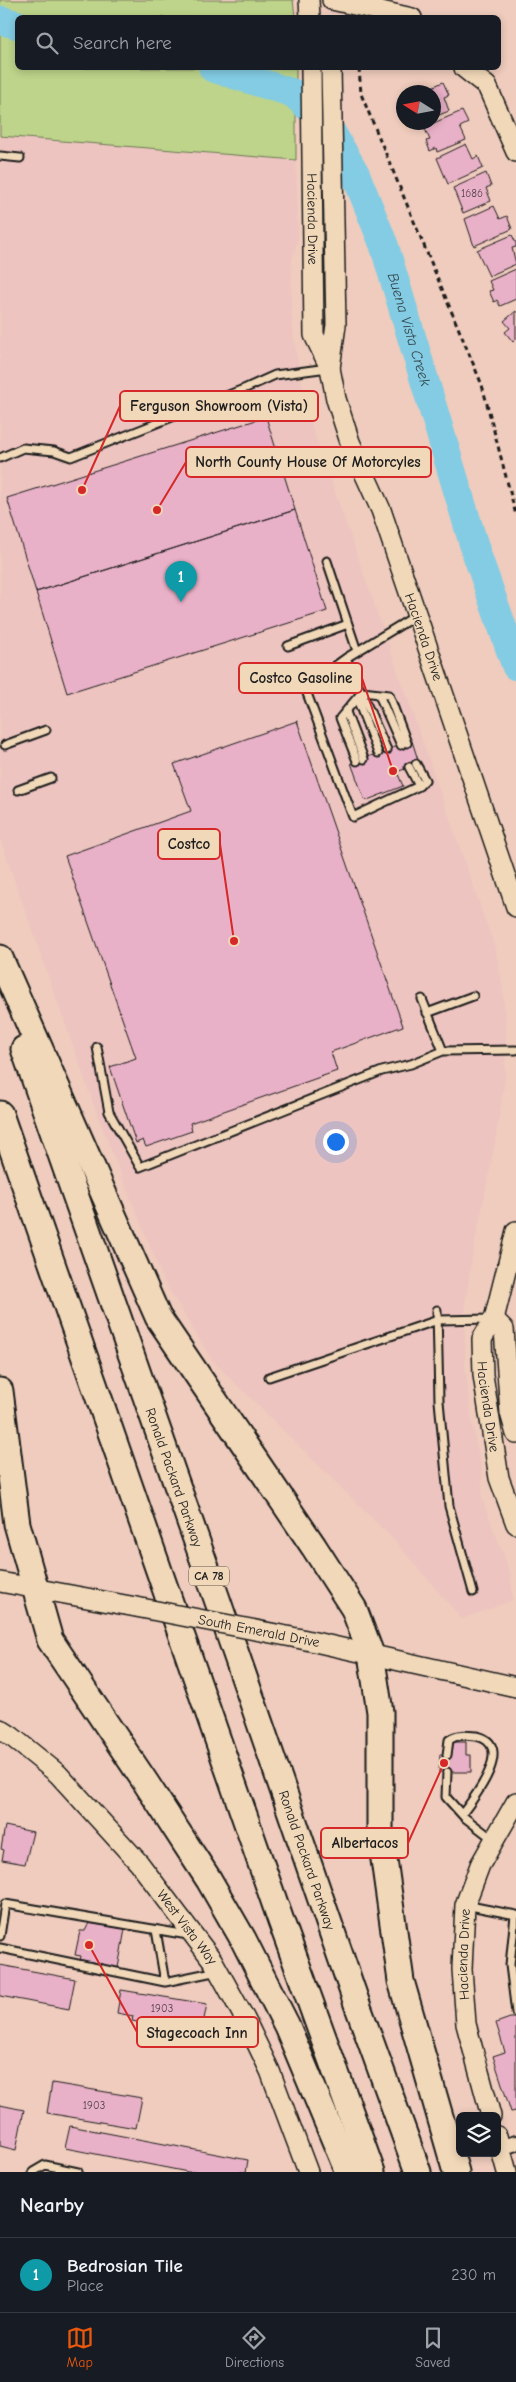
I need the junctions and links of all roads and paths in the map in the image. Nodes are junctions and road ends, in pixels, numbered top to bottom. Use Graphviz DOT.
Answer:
graph roads {
  1 [pos="309,0"];
  2 [pos="331,0"];
  3 [pos="310,15"];
  4 [pos="330,15"];
  5 [pos="398,15"];
  6 [pos="311,70"];
  7 [pos="331,70"];
  8 [pos="359,70"];
  9 [pos="467,70"];
  10 [pos="516,152"];
  11 [pos="0,156"];
  12 [pos="20,158"];
  13 [pos="330,368"];
  14 [pos="0,458"];
  15 [pos="516,515"];
  16 [pos="327,561"];
  17 [pos="417,615"];
  18 [pos="348,624"];
  19 [pos="288,646"];
  20 [pos="357,651"];
  21 [pos="346,658"];
  22 [pos="362,692"];
  23 [pos="357,699"];
  24 [pos="46,730"];
  25 [pos="404,744"];
  26 [pos="5,745"];
  27 [pos="387,750"];
  28 [pos="378,753"];
  29 [pos="360,760"];
  30 [pos="412,766"];
  31 [pos="51,778"];
  32 [pos="18,790"];
  33 [pos="371,798"];
  34 [pos="374,806"];
  35 [pos="516,907"];
  36 [pos="0,958"];
  37 [pos="0,980"];
  38 [pos="473,996"];
  39 [pos="422,999"];
  40 [pos="427,1014"];
  41 [pos="97,1047"];
  42 [pos="516,1050"];
  43 [pos="442,1051"];
  44 [pos="0,1114"];
  45 [pos="516,1231"];
  46 [pos="437,1310"];
  47 [pos="494,1319"];
  48 [pos="438,1320"];
  49 [pos="269,1377"];
  50 [pos="0,1391"];
  51 [pos="516,1434"];
  52 [pos="516,1524"];
  53 [pos="0,1582"];
  54 [pos="35,1589"];
  55 [pos="472,1592"];
  56 [pos="371,1654"];
  57 [pos="516,1687"];
  58 [pos="0,1729"];
  59 [pos="447,1754"];
  60 [pos="447,1772"];
  61 [pos="516,1802"];
  62 [pos="462,1814"];
  63 [pos="494,1840"];
  64 [pos="465,1905"];
  65 [pos="516,1915"];
  66 [pos="156,1930"];
  67 [pos="0,1936"];
  68 [pos="194,1936"];
  69 [pos="0,1948"];
  70 [pos="218,1971"];
  71 [pos="165,1982"];
  72 [pos="516,2013"];
  73 [pos="491,2112"];
  74 [pos="505,2142"];
  75 [pos="33,2172"];
  76 [pos="78,2172"];
  77 [pos="308,2172"];
  78 [pos="348,2172"];
  79 [pos="372,2172"];
  80 [pos="418,2172"];
  81 [pos="456,2172"];
  82 [pos="507,2172"];
  1 -- 3 [label="main road"];
  2 -- 4 [label="main road"];
  2 -- 5 [label="main road"];
  6 -- 13 [label="main road, Hacienda Drive"];
  7 -- 13 [label="main road, Hacienda Drive"];
  8 -- 15 [label="path"];
  9 -- 10 [label="main road"];
  11 -- 12 [label="lane"];
  13 -- 14 [label="lane"];
  13 -- 17 [label="main road, Hacienda Drive"];
  16 -- 18 [label="lane"];
  17 -- 20 [label="lane"];
  17 -- 35 [label="main road, Hacienda Drive"];
  18 -- 19 [label="lane"];
  18 -- 20 [label="lane"];
  20 -- 21 [label="lane"];
  21 -- 22 [label="lane"];
  21 -- 34 [label="lane"];
  22 -- 23 [label="lane"];
  22 -- 25 [label="lane"];
  22 -- 27 [label="lane"];
  23 -- 28 [label="lane"];
  23 -- 29 [label="lane"];
  24 -- 26 [label="lane"];
  30 -- 34 [label="lane"];
  31 -- 32 [label="lane"];
  33 -- 34 [label="lane"];
  36 -- 56 [label="highway"];
  37 -- 80 [label="highway, Ronald Packard Parkway / CA 78"];
  38 -- 40 [label="lane"];
  39 -- 40 [label="lane"];
  40 -- 43 [label="lane"];
  41 -- 43 [label="lane"];
  42 -- 43 [label="lane"];
  44 -- 79 [label="highway"];
  45 -- 47 [label="main road, Hacienda Drive"];
  46 -- 48 [label="lane"];
  47 -- 48 [label="lane"];
  47 -- 51 [label="main road, Hacienda Drive"];
  47 -- 52 [label="main road, Hacienda Drive"];
  48 -- 49 [label="lane"];
  48 -- 55 [label="lane"];
  50 -- 54 [label="highway"];
  53 -- 54 [label="main road, South Emerald Drive"];
  54 -- 56 [label="main road, South Emerald Drive, bridge"];
  54 -- 78 [label="highway"];
  56 -- 57 [label="main road, South Emerald Drive"];
  56 -- 81 [label="highway"];
  58 -- 68 [label="main road, West Vista Way"];
  59 -- 62 [label="lane"];
  60 -- 62 [label="lane"];
  61 -- 63 [label="main road, Hacienda Drive"];
  62 -- 63 [label="lane"];
  63 -- 64 [label="main road, Hacienda Drive"];
  64 -- 65 [label="lane"];
  64 -- 73 [label="main road, Hacienda Drive"];
  65 -- 72 [label="lane"];
  66 -- 67 [label="lane"];
  66 -- 68 [label="lane"];
  66 -- 71 [label="lane"];
  68 -- 70 [label="main road, West Vista Way"];
  69 -- 71 [label="lane"];
  70 -- 71 [label="lane"];
  70 -- 77 [label="main road, West Vista Way"];
  74 -- 82 [label="main road"];
  75 -- 76 [label="lane"];
}
